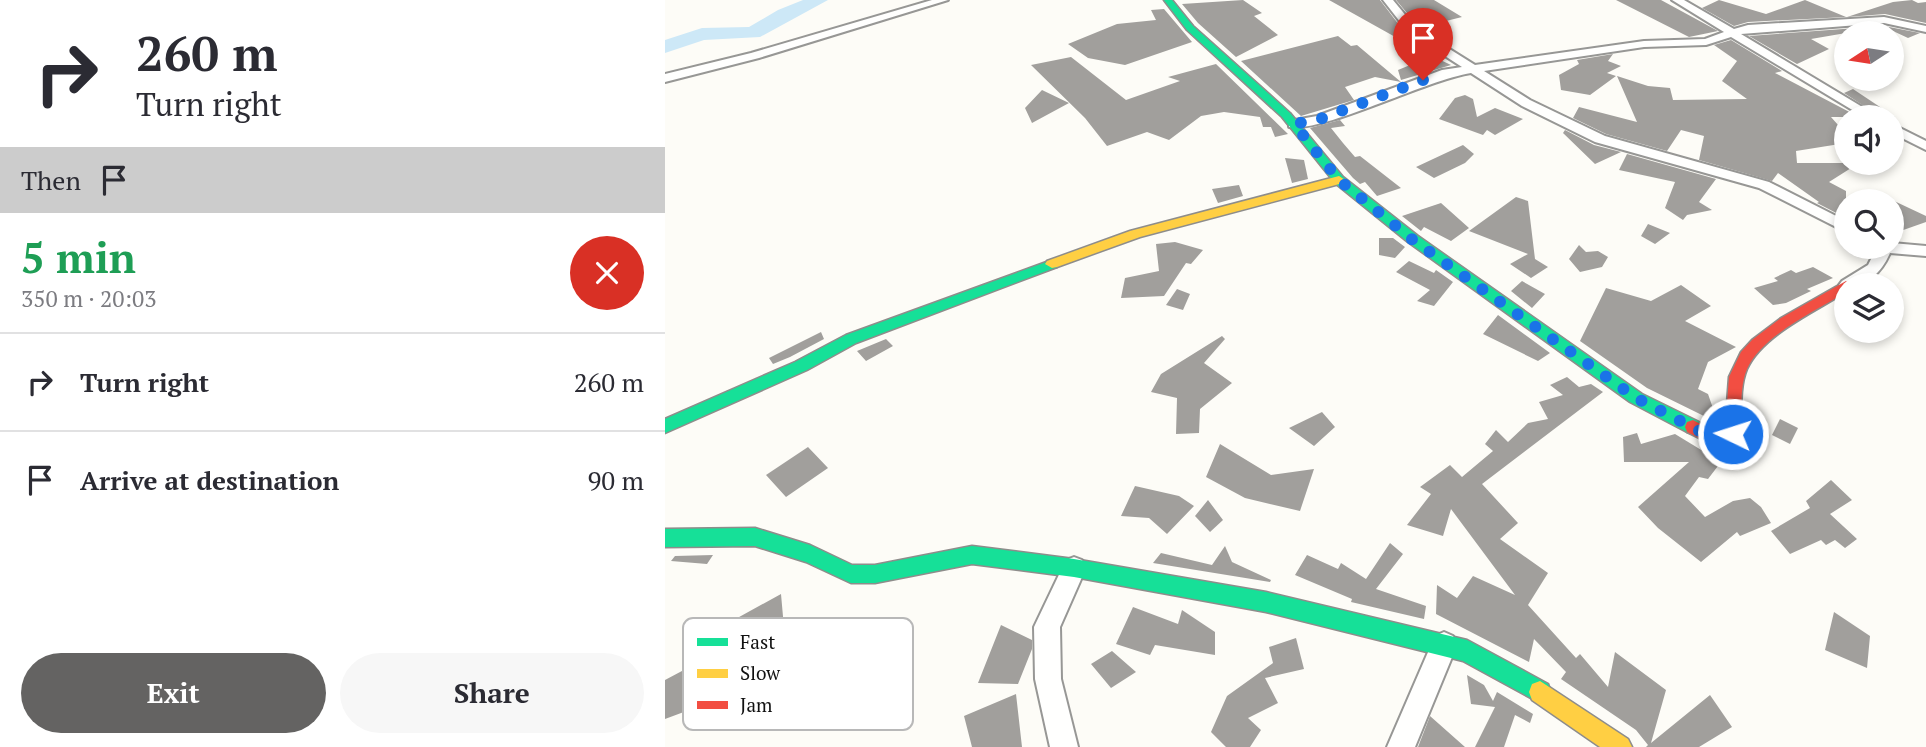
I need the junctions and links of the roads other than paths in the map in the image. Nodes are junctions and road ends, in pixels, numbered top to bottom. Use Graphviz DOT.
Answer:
graph roads {
  1 [pos="943,0"];
  2 [pos="1168,0"];
  3 [pos="1388,0"];
  4 [pos="1677,0"];
  5 [pos="1926,29"];
  6 [pos="1730,33"];
  7 [pos="1470,70"];
  8 [pos="665,78"];
  9 [pos="1853,105"];
  10 [pos="1294,124"];
  11 [pos="1904,134"];
  12 [pos="1926,146"];
  13 [pos="1339,180"];
  14 [pos="1834,221"];
  15 [pos="1904,250"];
  16 [pos="1926,251"];
  17 [pos="1878,259"];
  18 [pos="1867,273"];
  19 [pos="1834,294"];
  20 [pos="665,426"];
  21 [pos="665,538"];
  22 [pos="1074,568"];
  23 [pos="1444,646"];
  24 [pos="1064,747"];
  25 [pos="1401,747"];
  26 [pos="1620,747"];
  1 -- 8 [label="street"];
  2 -- 10 [label="street"];
  3 -- 7 [label="street"];
  4 -- 6 [label="street"];
  5 -- 6 [label="street"];
  6 -- 7 [label="street"];
  6 -- 9 [label="street"];
  7 -- 10 [label="street"];
  7 -- 14 [label="street"];
  10 -- 13 [label="street"];
  11 -- 12 [label="street"];
  13 -- 19 [label="street"];
  13 -- 20 [label="street"];
  15 -- 16 [label="street"];
  17 -- 18 [label="street"];
  21 -- 22 [label="street"];
  22 -- 23 [label="street"];
  22 -- 24 [label="street"];
  23 -- 25 [label="street"];
  23 -- 26 [label="street"];
}
